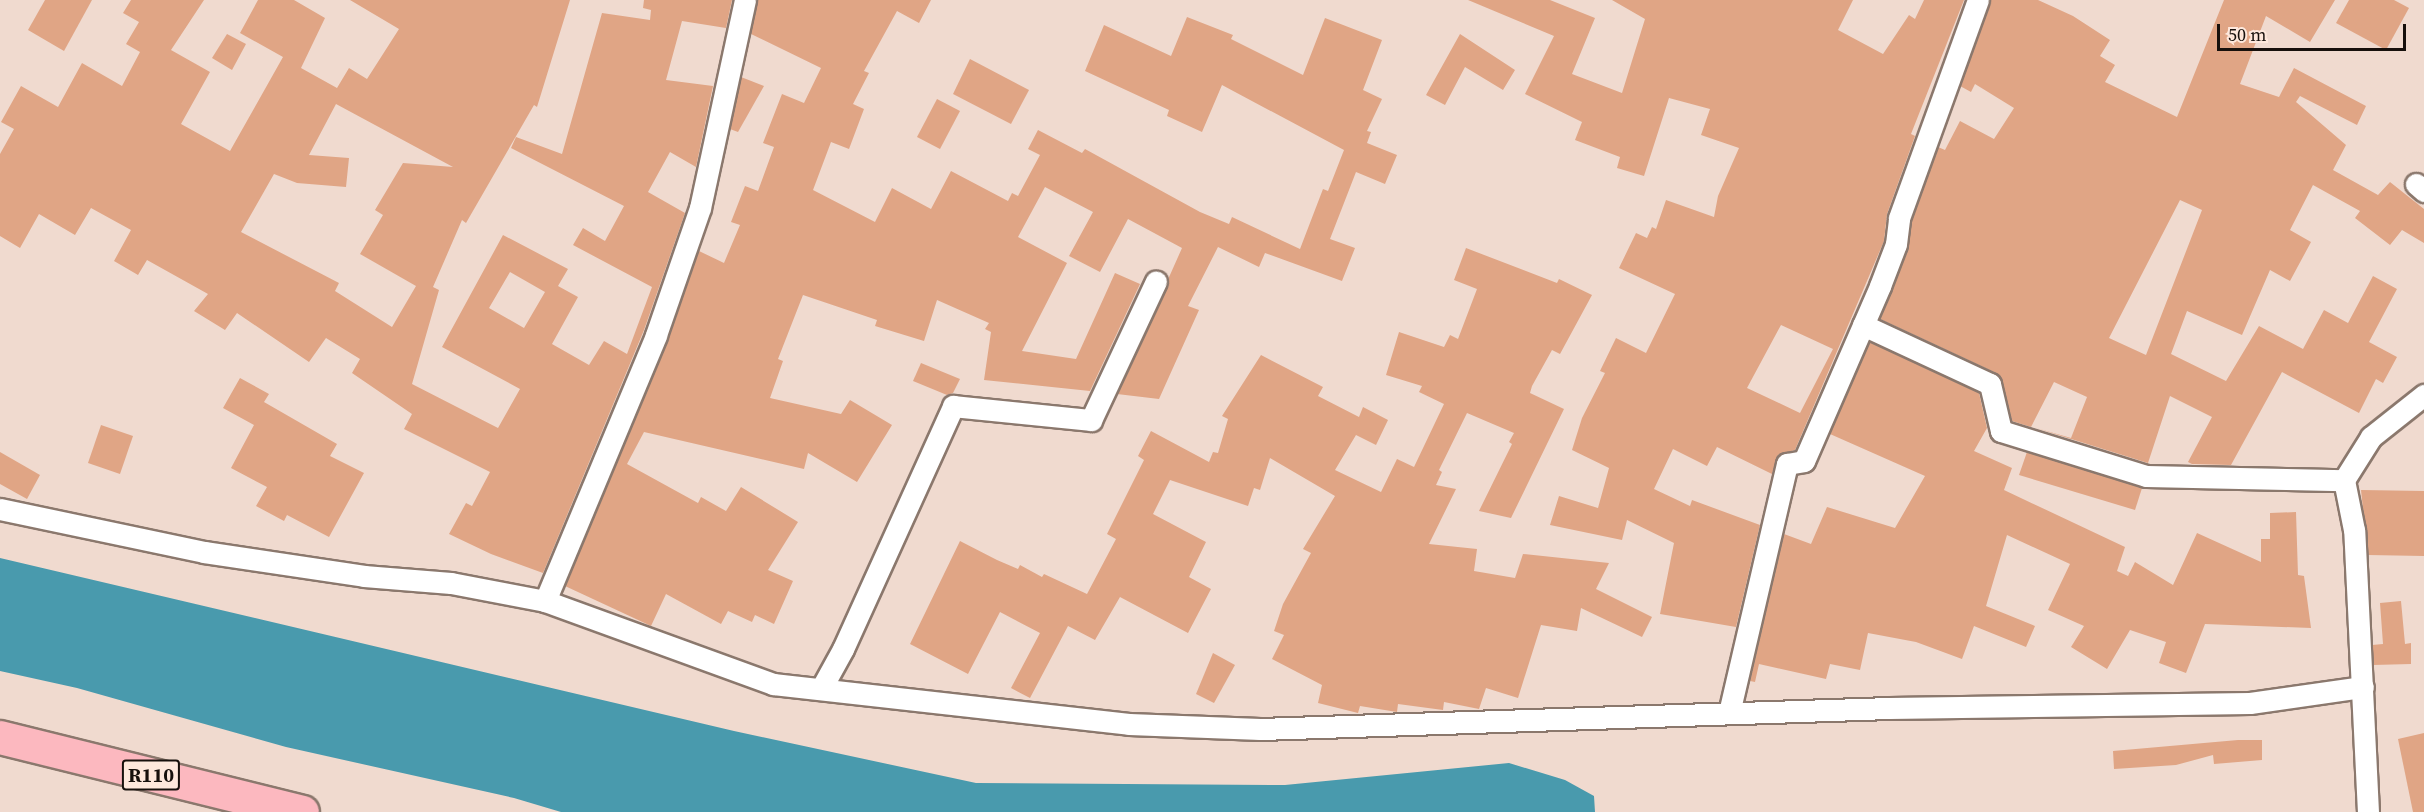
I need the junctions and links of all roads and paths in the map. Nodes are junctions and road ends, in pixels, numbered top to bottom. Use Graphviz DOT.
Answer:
graph roads {
  1 [pos="744,0"];
  2 [pos="1978,0"];
  3 [pos="1156,281"];
  4 [pos="1863,325"];
  5 [pos="2424,395"];
  6 [pos="2344,480"];
  7 [pos="0,509"];
  8 [pos="545,601"];
  9 [pos="2363,687"];
  10 [pos="821,689"];
  11 [pos="1729,713"];
  12 [pos="0,737"];
  13 [pos="302,812"];
  14 [pos="2368,812"];
  1 -- 8 [label="street"];
  2 -- 4 [label="street"];
  3 -- 10 [label="street"];
  4 -- 6 [label="street"];
  4 -- 11 [label="street"];
  5 -- 6 [label="street"];
  6 -- 9 [label="street"];
  7 -- 8 [label="street"];
  8 -- 10 [label="street"];
  9 -- 11 [label="street"];
  9 -- 14 [label="street"];
  10 -- 11 [label="street"];
  12 -- 13 [label="main road, R110"];
}
